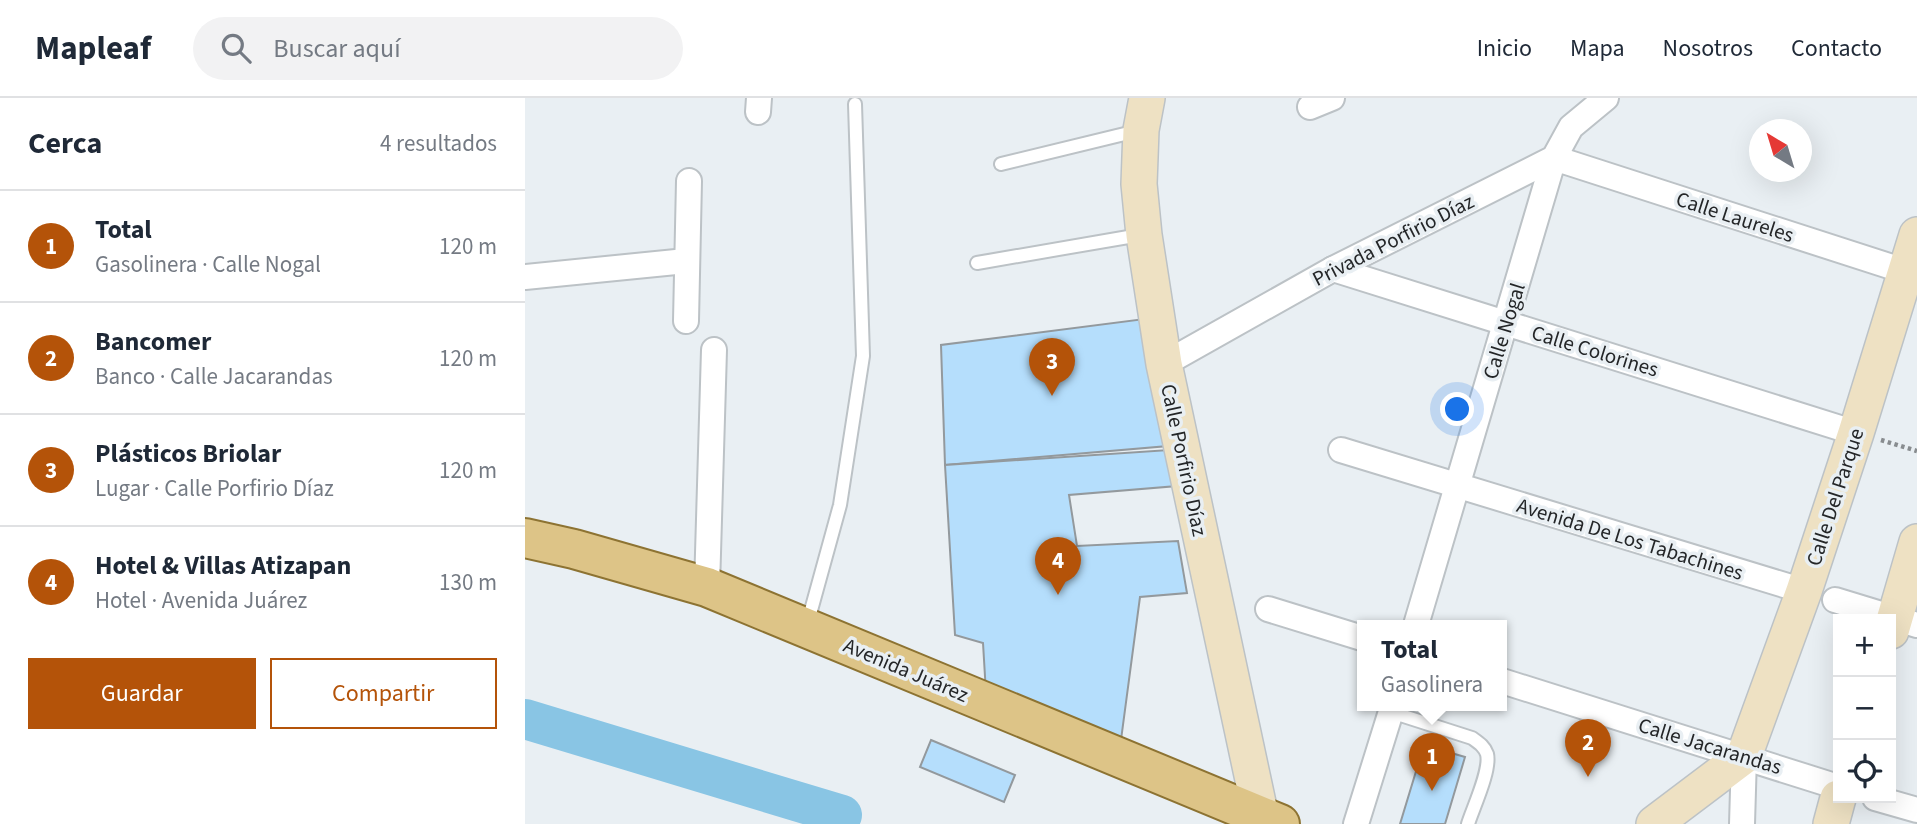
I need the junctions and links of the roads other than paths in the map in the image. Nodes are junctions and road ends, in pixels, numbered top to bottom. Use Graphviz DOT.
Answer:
graph roads {
  1 [pos="1606,98"];
  2 [pos="855,104"];
  3 [pos="1144,114"];
  4 [pos="1554,158"];
  5 [pos="1001,164"];
  6 [pos="689,181"];
  7 [pos="1144,235"];
  8 [pos="1917,235"];
  9 [pos="686,261"];
  10 [pos="977,263"];
  11 [pos="1333,269"];
  12 [pos="1912,274"];
  13 [pos="525,277"];
  14 [pos="685,321"];
  15 [pos="1507,323"];
  16 [pos="714,350"];
  17 [pos="1164,364"];
  18 [pos="1856,433"];
  19 [pos="1341,450"];
  20 [pos="1456,487"];
  21 [pos="525,538"];
  22 [pos="1917,542"];
  23 [pos="707,587"];
  24 [pos="1819,596"];
  25 [pos="1268,609"];
  26 [pos="1417,620"];
  27 [pos="1901,625"];
  28 [pos="806,628"];
  29 [pos="1357,636"];
  30 [pos="1507,683"];
  31 [pos="1391,711"];
  32 [pos="1398,711"];
  33 [pos="1744,756"];
  34 [pos="1833,785"];
  35 [pos="1837,803"];
  36 [pos="1892,803"];
  37 [pos="1917,810"];
  38 [pos="1271,821"];
  39 [pos="1356,824"];
  40 [pos="1468,824"];
  41 [pos="1654,824"];
  42 [pos="1742,824"];
  43 [pos="1831,824"];
  1 -- 4 [label="street"];
  2 -- 28 [label="lane"];
  3 -- 5 [label="lane"];
  3 -- 7 [label="street, Calle Porfirio Díaz"];
  4 -- 11 [label="street, Privada Porfirio Díaz"];
  4 -- 12 [label="street, Calle Laureles"];
  4 -- 15 [label="street, Calle Nogal"];
  6 -- 9 [label="street"];
  7 -- 10 [label="lane"];
  7 -- 17 [label="street, Calle Porfirio Díaz"];
  8 -- 12 [label="street, Calle Del Parque"];
  9 -- 13 [label="street"];
  9 -- 14 [label="street"];
  11 -- 15 [label="street, Calle Colorines"];
  11 -- 17 [label="street, Privada Porfirio Díaz"];
  12 -- 18 [label="street, Calle Del Parque"];
  15 -- 18 [label="street, Calle Colorines"];
  15 -- 20 [label="street, Calle Nogal"];
  16 -- 23 [label="street"];
  17 -- 38 [label="street, Calle Porfirio Díaz"];
  18 -- 24 [label="street, Calle Del Parque"];
  19 -- 20 [label="street, Avenida De Los Tabachines"];
  20 -- 24 [label="street, Avenida De Los Tabachines"];
  20 -- 26 [label="street, Calle Nogal"];
  21 -- 23 [label="main road, Avenida Juárez"];
  22 -- 27 [label="street"];
  23 -- 28 [label="main road, Avenida Juárez"];
  24 -- 27 [label="street, Avenida De Los Tabachines"];
  24 -- 33 [label="street, Calle Del Parque"];
  25 -- 29 [label="street"];
  28 -- 38 [label="main road, Avenida Juárez"];
  30 -- 33 [label="street, Calle Jacarandas"];
  31 -- 39 [label="street"];
  32 -- 40 [label="lane"];
  33 -- 34 [label="street, Calle Jacarandas"];
  33 -- 41 [label="street"];
  33 -- 42 [label="street, Calle Del Parque"];
  35 -- 43 [label="street"];
  36 -- 37 [label="street"];
}
